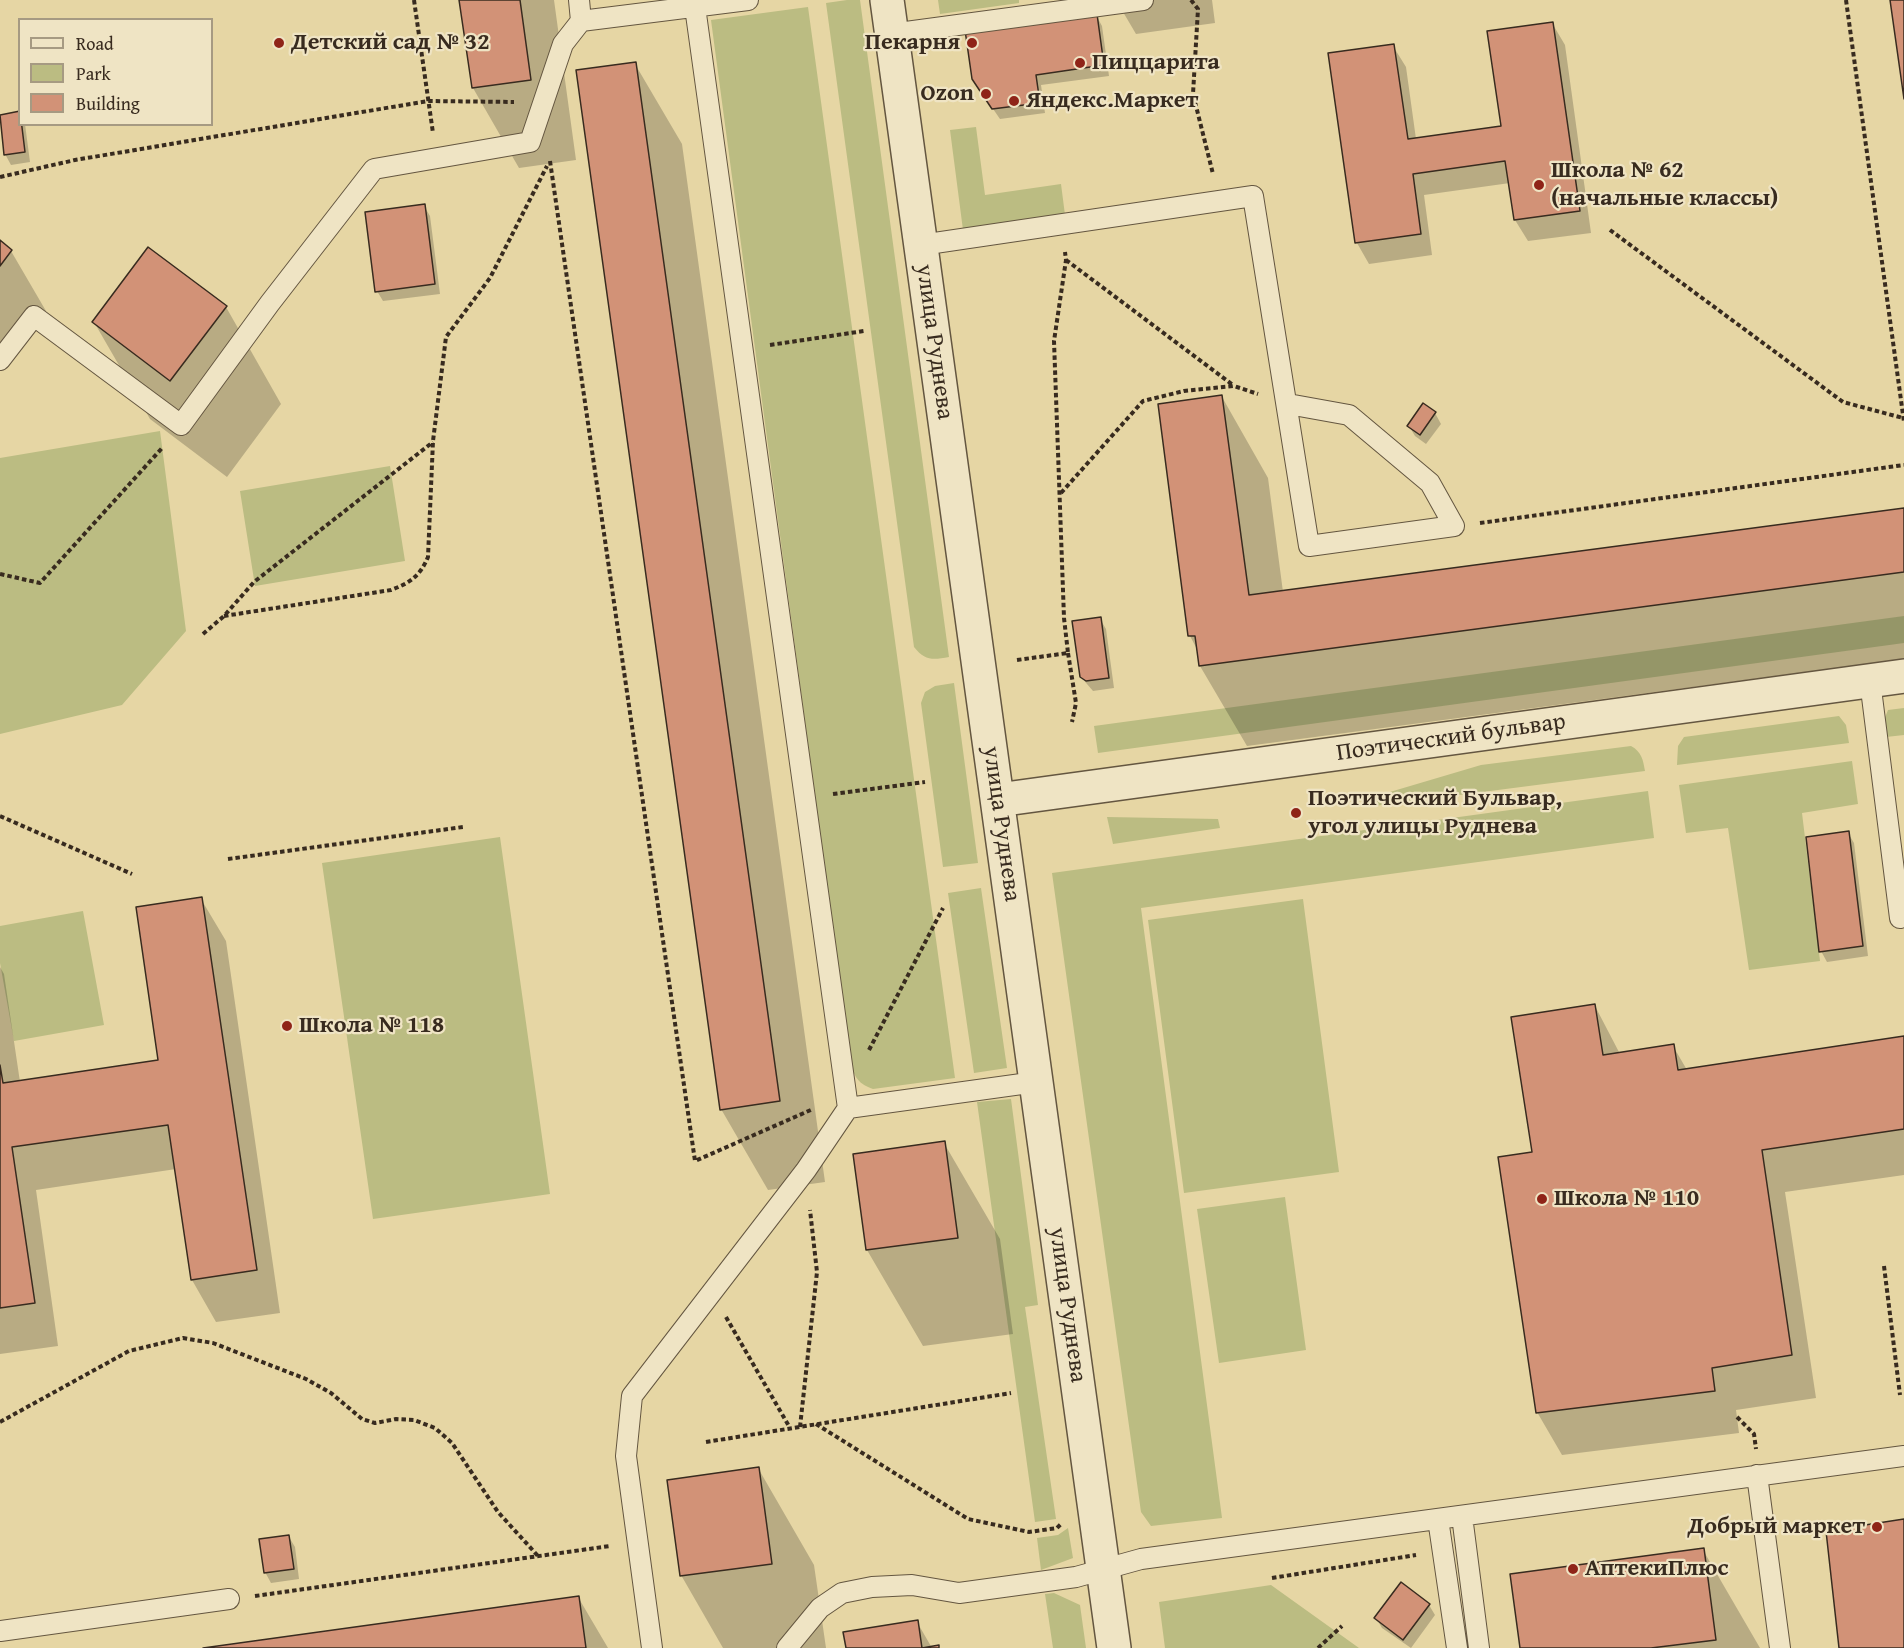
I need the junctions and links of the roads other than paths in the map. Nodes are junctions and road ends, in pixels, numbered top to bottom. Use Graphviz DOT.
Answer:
graph roads {
  1 [pos="579,0"];
  2 [pos="748,0"];
  3 [pos="886,0"];
  4 [pos="1143,0"];
  5 [pos="695,7"];
  6 [pos="1029,7"];
  7 [pos="582,21"];
  8 [pos="891,34"];
  9 [pos="921,245"];
  10 [pos="0,360"];
  11 [pos="1288,404"];
  12 [pos="1904,676"];
  13 [pos="1870,681"];
  14 [pos="998,800"];
  15 [pos="1900,918"];
  16 [pos="1036,1082"];
  17 [pos="847,1101"];
  18 [pos="1904,1456"];
  19 [pos="1757,1476"];
  20 [pos="1462,1516"];
  21 [pos="1438,1519"];
  22 [pos="1103,1570"];
  23 [pos="229,1599"];
  24 [pos="0,1631"];
  25 [pos="652,1648"];
  26 [pos="787,1648"];
  27 [pos="1114,1648"];
  28 [pos="1457,1648"];
  29 [pos="1479,1648"];
  30 [pos="1780,1648"];
  1 -- 7 [label="lane"];
  2 -- 5 [label="lane"];
  3 -- 8 [label="street, улица Руднева"];
  4 -- 6 [label="lane"];
  5 -- 7 [label="lane"];
  5 -- 17 [label="lane"];
  6 -- 8 [label="lane"];
  7 -- 10 [label="lane"];
  8 -- 9 [label="street, улица Руднева"];
  9 -- 11 [label="lane"];
  9 -- 14 [label="street, улица Руднева"];
  11 -- 11 [label="lane"];
  12 -- 13 [label="street, Поэтический бульвар"];
  13 -- 14 [label="street, Поэтический бульвар"];
  13 -- 15 [label="lane"];
  14 -- 16 [label="street, улица Руднева"];
  16 -- 17 [label="lane"];
  16 -- 22 [label="street, улица Руднева"];
  17 -- 25 [label="lane"];
  18 -- 19 [label="lane"];
  19 -- 20 [label="lane"];
  19 -- 30 [label="lane"];
  20 -- 21 [label="lane"];
  20 -- 29 [label="lane"];
  21 -- 22 [label="lane"];
  21 -- 28 [label="lane"];
  22 -- 26 [label="lane"];
  22 -- 27 [label="street, улица Руднева"];
  23 -- 24 [label="lane"];
}
